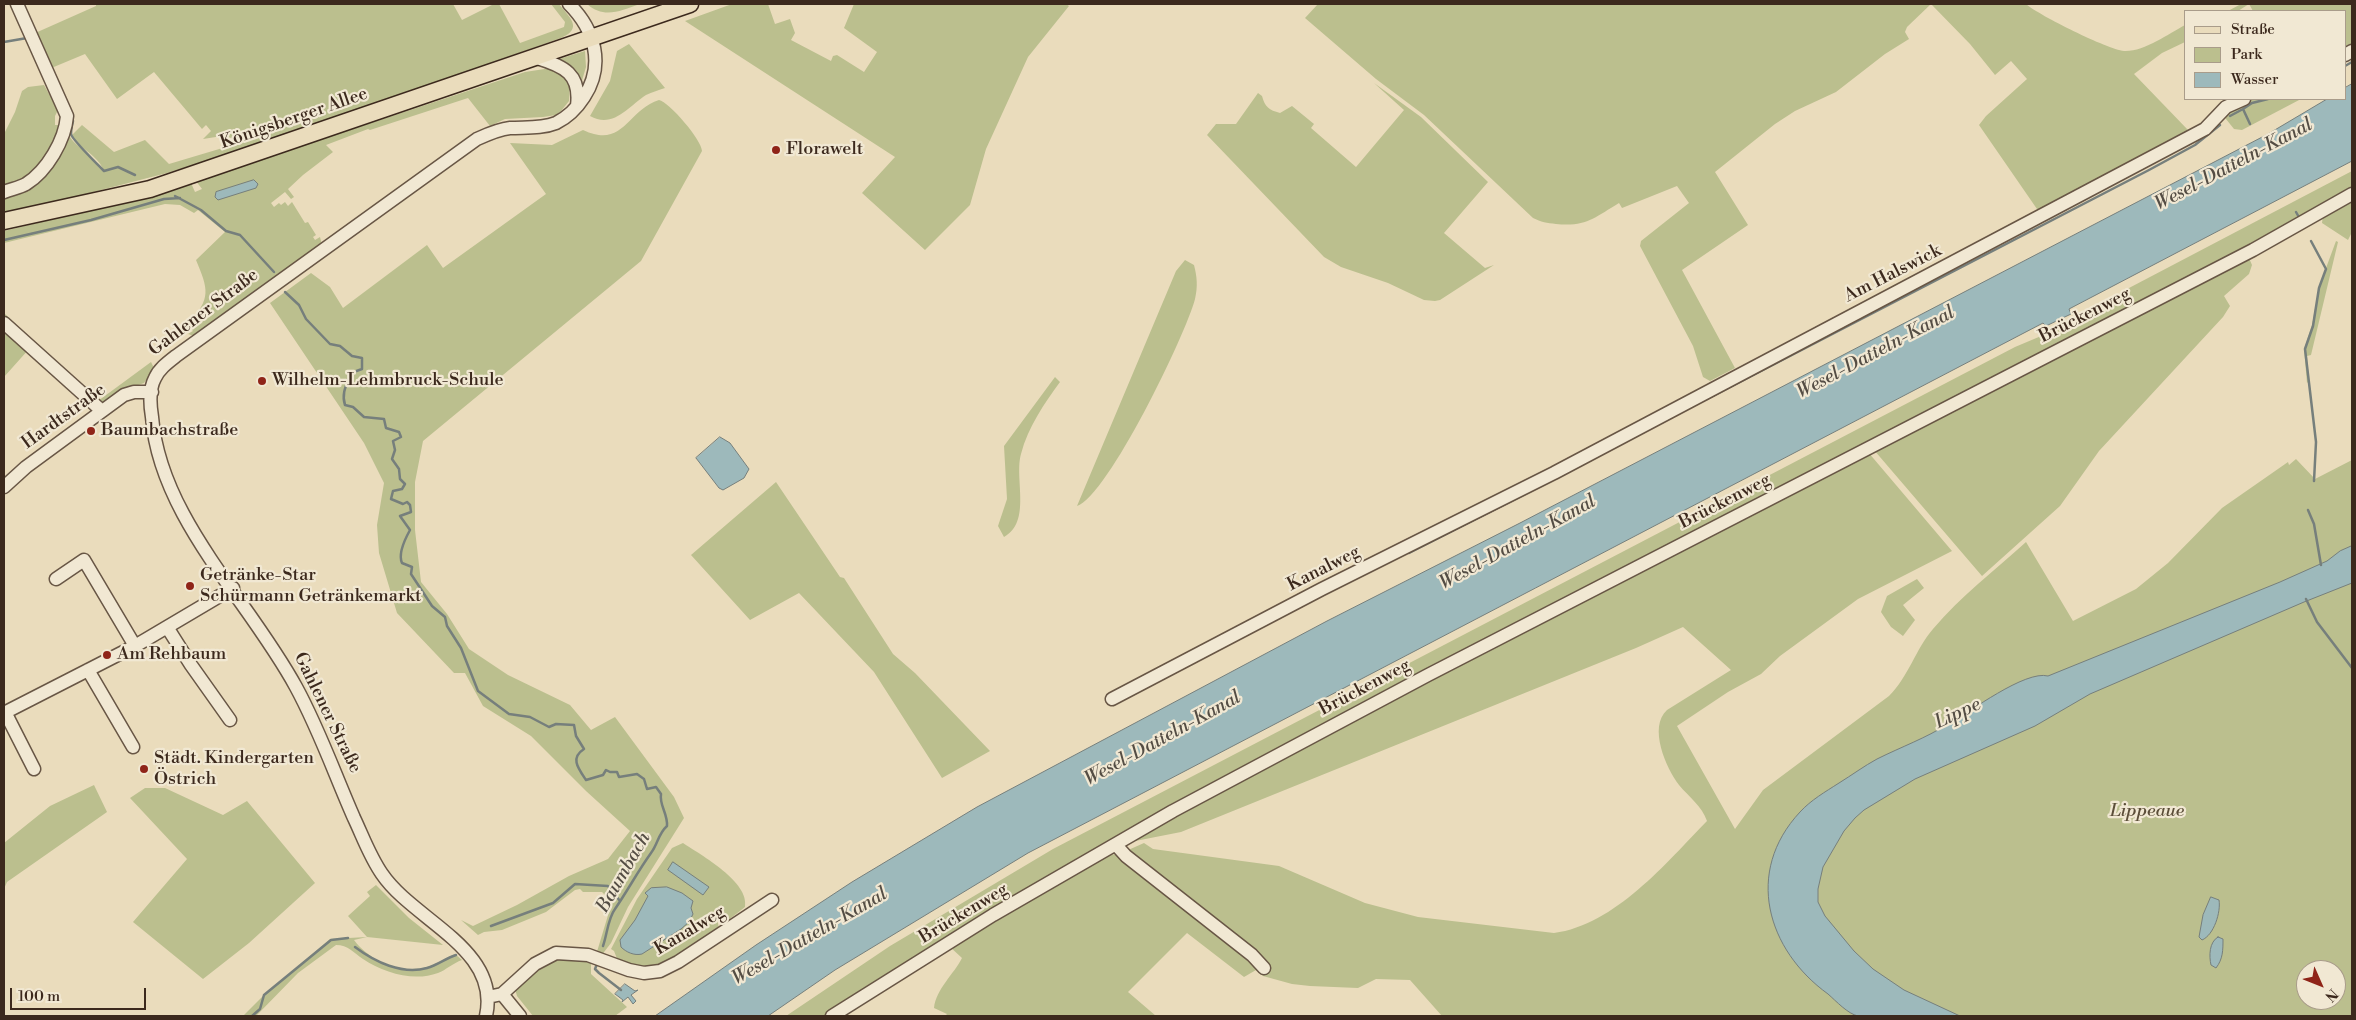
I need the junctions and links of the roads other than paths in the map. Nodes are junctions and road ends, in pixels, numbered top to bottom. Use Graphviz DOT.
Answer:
graph roads {
  1 [pos="17,4"];
  2 [pos="569,4"];
  3 [pos="690,4"];
  4 [pos="592,39"];
  5 [pos="537,58"];
  6 [pos="2242,100"];
  7 [pos="577,108"];
  8 [pos="4,192"];
  9 [pos="2352,194"];
  10 [pos="4,221"];
  11 [pos="4,323"];
  12 [pos="152,392"];
  13 [pos="102,411"];
  14 [pos="1554,473"];
  15 [pos="4,487"];
  16 [pos="56,579"];
  17 [pos="233,588"];
  18 [pos="168,627"];
  19 [pos="134,646"];
  20 [pos="88,670"];
  21 [pos="1112,699"];
  22 [pos="4,713"];
  23 [pos="230,720"];
  24 [pos="133,747"];
  25 [pos="34,769"];
  26 [pos="1116,845"];
  27 [pos="772,900"];
  28 [pos="1264,968"];
  29 [pos="502,994"];
  30 [pos="488,997"];
  31 [pos="486,1016"];
  32 [pos="520,1016"];
  33 [pos="832,1016"];
  1 -- 8 [label="street"];
  2 -- 4 [label="street, Gahlener Straße"];
  3 -- 4 [label="main road"];
  4 -- 5 [label="main road, Königsberger Allee"];
  4 -- 7 [label="street, Gahlener Straße"];
  5 -- 7 [label="street"];
  5 -- 10 [label="main road, Königsberger Allee"];
  6 -- 14 [label="street, Am Halswick"];
  7 -- 12 [label="street, Gahlener Straße"];
  9 -- 26 [label="street, Brückenweg"];
  11 -- 13 [label="street"];
  12 -- 13 [label="street, Hardtstraße"];
  12 -- 17 [label="street, Gahlener Straße"];
  13 -- 15 [label="street, Hardtstraße"];
  14 -- 21 [label="street, Kanalweg"];
  16 -- 19 [label="street"];
  17 -- 18 [label="street"];
  17 -- 30 [label="street, Gahlener Straße"];
  18 -- 19 [label="street"];
  18 -- 23 [label="street"];
  19 -- 20 [label="street"];
  20 -- 22 [label="street"];
  20 -- 24 [label="street"];
  22 -- 25 [label="street"];
  26 -- 28 [label="street"];
  26 -- 33 [label="street, Brückenweg"];
  27 -- 29 [label="street, Kanalweg"];
  29 -- 30 [label="street"];
  29 -- 32 [label="street"];
  30 -- 31 [label="street, Gahlener Straße"];
}
